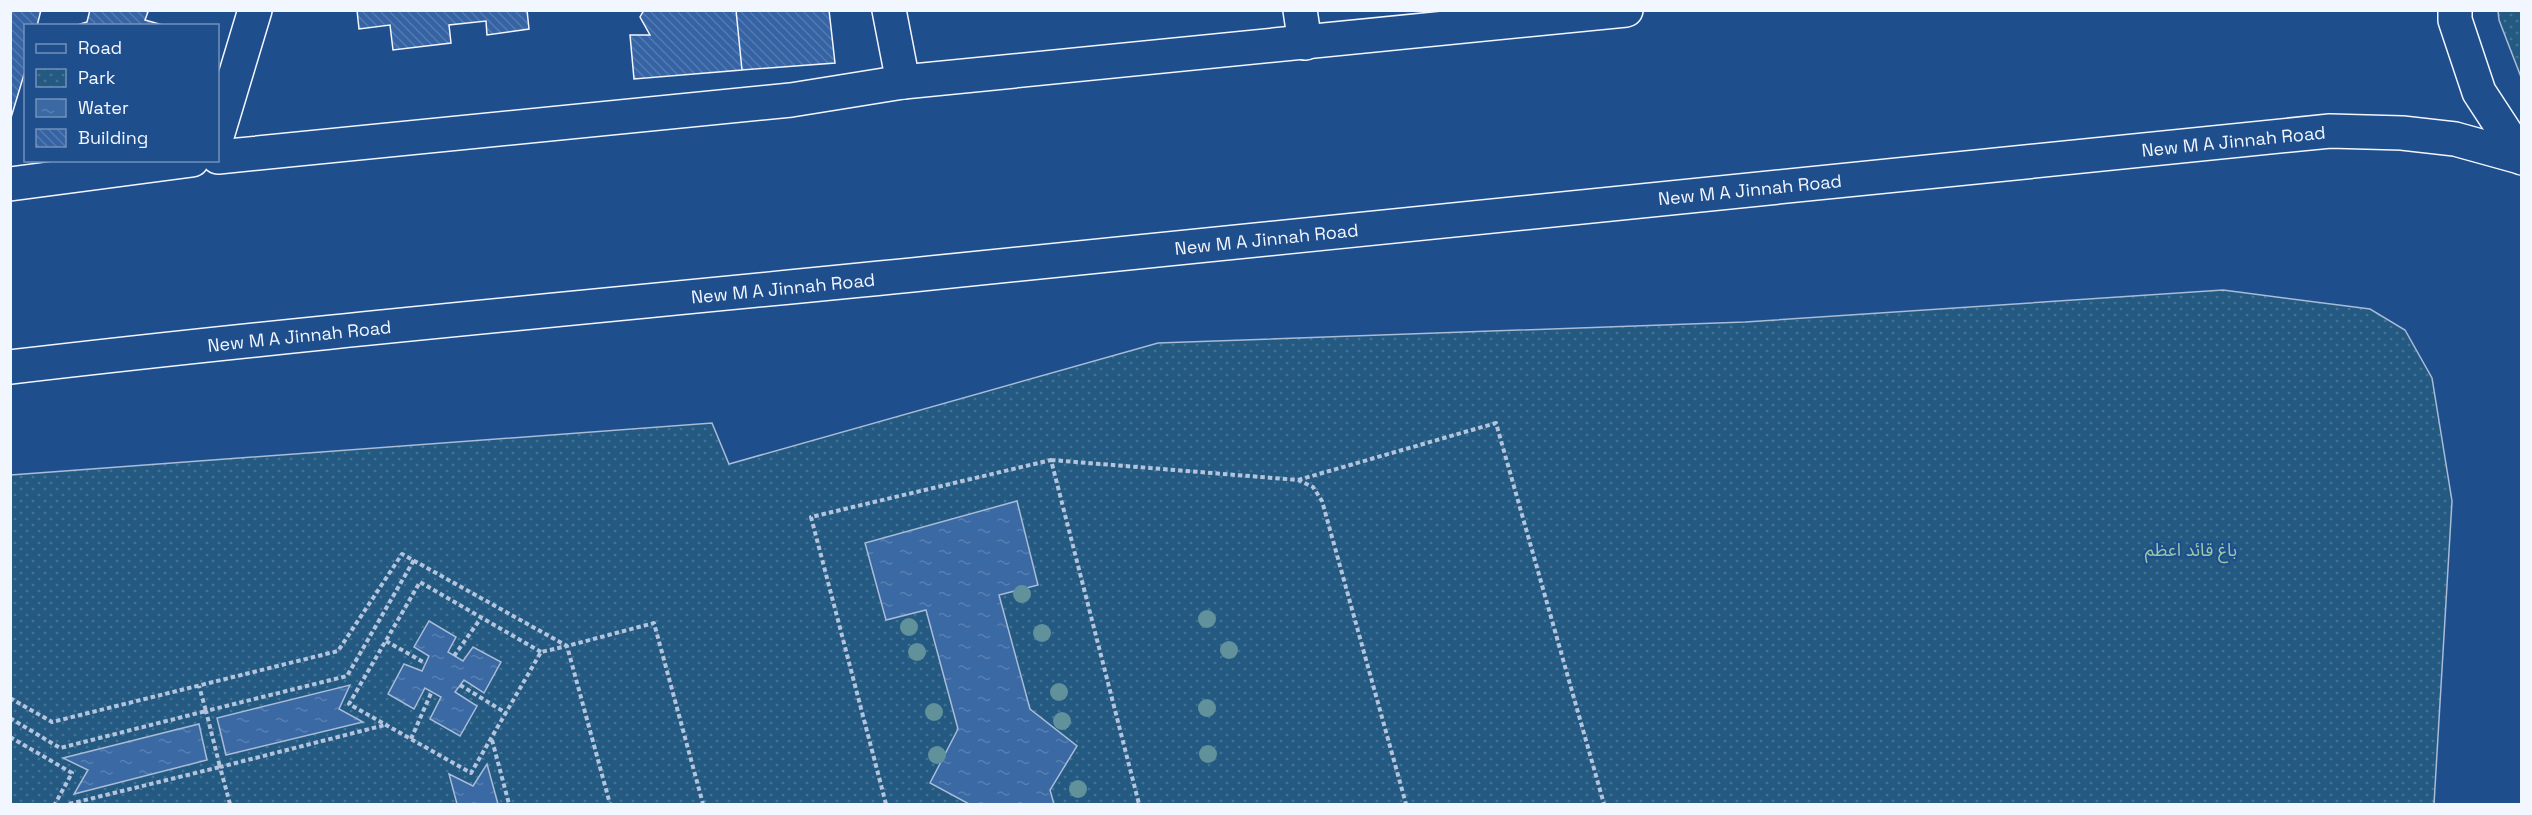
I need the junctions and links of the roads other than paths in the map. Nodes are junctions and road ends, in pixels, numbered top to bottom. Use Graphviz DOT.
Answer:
graph roads {
  1 [pos="255,10"];
  2 [pos="890,10"];
  3 [pos="1300,10"];
  4 [pos="1626,10"];
  5 [pos="2455,10"];
  6 [pos="1305,43"];
  7 [pos="903,82"];
  8 [pos="219,130"];
  9 [pos="219,158"];
  10 [pos="2521,158"];
  11 [pos="177,162"];
  12 [pos="10,184"];
  13 [pos="10,367"];
  1 -- 8 [label="main road"];
  2 -- 7 [label="main road"];
  3 -- 6 [label="main road"];
  4 -- 6 [label="main road"];
  5 -- 10 [label="main road"];
  6 -- 7 [label="main road"];
  7 -- 9 [label="main road"];
  10 -- 13 [label="main road, New M A Jinnah Road"];
  11 -- 12 [label="main road"];
}
